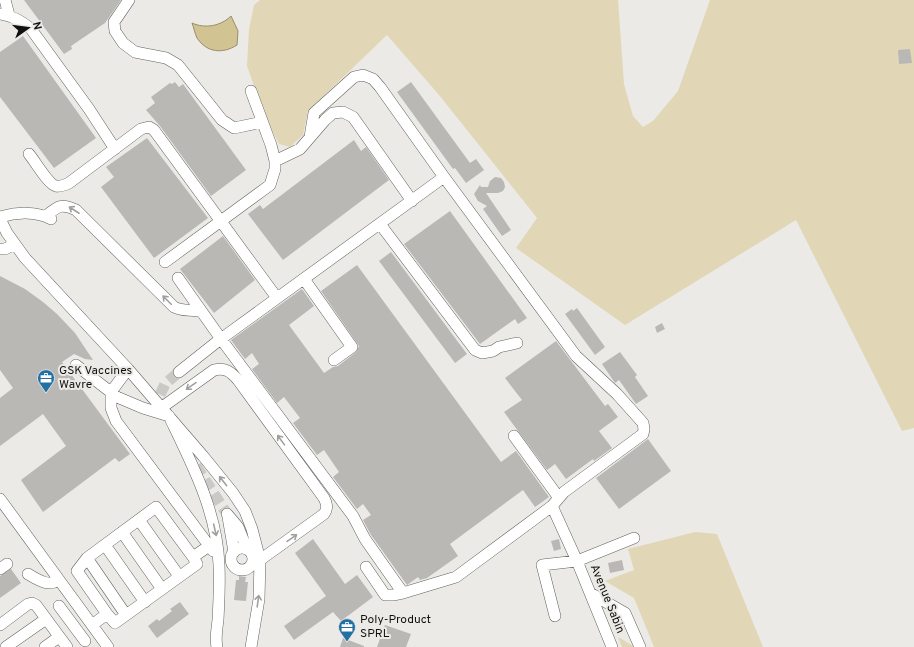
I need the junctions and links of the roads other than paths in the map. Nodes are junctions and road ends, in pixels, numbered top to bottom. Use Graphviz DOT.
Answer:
graph roads {
  1 [pos="5,0"];
  2 [pos="129,0"];
  3 [pos="4,15"];
  4 [pos="251,91"];
  5 [pos="262,122"];
  6 [pos="310,137"];
  7 [pos="115,149"];
  8 [pos="29,154"];
  9 [pos="275,161"];
  10 [pos="444,177"];
  11 [pos="412,200"];
  12 [pos="0,218"];
  13 [pos="221,222"];
  14 [pos="380,224"];
  15 [pos="14,244"];
  16 [pos="0,249"];
  17 [pos="165,262"];
  18 [pos="178,278"];
  19 [pos="304,279"];
  20 [pos="277,298"];
  21 [pos="202,312"];
  22 [pos="221,339"];
  23 [pos="517,343"];
  24 [pos="334,360"];
  25 [pos="76,365"];
  26 [pos="128,368"];
  27 [pos="179,372"];
  28 [pos="111,392"];
  29 [pos="161,408"];
  30 [pos="169,416"];
  31 [pos="514,436"];
  32 [pos="203,456"];
  33 [pos="192,463"];
  34 [pos="559,498"];
  35 [pos="0,499"];
  36 [pos="552,506"];
  37 [pos="139,520"];
  38 [pos="122,532"];
  39 [pos="634,538"];
  40 [pos="105,544"];
  41 [pos="209,546"];
  42 [pos="233,556"];
  43 [pos="253,556"];
  44 [pos="193,557"];
  45 [pos="87,558"];
  46 [pos="219,560"];
  47 [pos="577,561"];
  48 [pos="366,567"];
  49 [pos="28,574"];
  50 [pos="179,576"];
  51 [pos="59,580"];
  52 [pos="162,589"];
  53 [pos="403,593"];
  54 [pos="590,593"];
  55 [pos="71,596"];
  56 [pos="145,602"];
  57 [pos="59,606"];
  58 [pos="107,614"];
  59 [pos="126,615"];
  60 [pos="555,616"];
  61 [pos="45,617"];
  62 [pos="0,624"];
  63 [pos="92,625"];
  64 [pos="59,637"];
  65 [pos="85,641"];
  66 [pos="6,647"];
  67 [pos="45,647"];
  68 [pos="67,647"];
  69 [pos="108,647"];
  70 [pos="217,647"];
  71 [pos="251,647"];
  72 [pos="612,647"];
  73 [pos="640,647"];
  1 -- 3 [label="street"];
  2 -- 5 [label="street"];
  3 -- 7 [label="street"];
  4 -- 5 [label="street"];
  5 -- 9 [label="street"];
  6 -- 9 [label="street"];
  6 -- 10 [label="street"];
  6 -- 11 [label="street"];
  7 -- 8 [label="street"];
  7 -- 13 [label="street"];
  9 -- 13 [label="street"];
  10 -- 11 [label="street"];
  10 -- 34 [label="street"];
  11 -- 14 [label="street"];
  12 -- 15 [label="street"];
  21 -- 12 [label="street, one-way"];
  13 -- 17 [label="street"];
  13 -- 20 [label="street"];
  14 -- 19 [label="street"];
  14 -- 23 [label="street"];
  15 -- 16 [label="street"];
  15 -- 26 [label="street"];
  18 -- 21 [label="street"];
  19 -- 20 [label="street"];
  19 -- 24 [label="street"];
  20 -- 22 [label="street"];
  21 -- 22 [label="street"];
  22 -- 27 [label="street"];
  22 -- 53 [label="street"];
  25 -- 28 [label="street"];
  26 -- 28 [label="street"];
  26 -- 29 [label="street"];
  28 -- 30 [label="street"];
  28 -- 41 [label="street"];
  29 -- 30 [label="street"];
  43 -- 29 [label="street, one-way"];
  30 -- 32 [label="street"];
  30 -- 33 [label="street"];
  31 -- 34 [label="street"];
  32 -- 33 [label="street"];
  43 -- 32 [label="street, one-way"];
  33 -- 46 [label="street, one-way"];
  34 -- 36 [label="street"];
  35 -- 51 [label="street"];
  36 -- 47 [label="street, Avenue Sabin"];
  36 -- 53 [label="street"];
  37 -- 38 [label="street"];
  37 -- 44 [label="street"];
  37 -- 50 [label="street"];
  38 -- 40 [label="street"];
  38 -- 52 [label="street"];
  39 -- 47 [label="street"];
  40 -- 45 [label="street"];
  40 -- 56 [label="street"];
  41 -- 44 [label="street"];
  41 -- 46 [label="street"];
  42 -- 43 [label="street"];
  42 -- 43 [label="street"];
  42 -- 43 [label="street"];
  42 -- 46 [label="street"];
  71 -- 43 [label="street, one-way"];
  44 -- 50 [label="street"];
  45 -- 58 [label="street"];
  45 -- 59 [label="street"];
  46 -- 70 [label="street"];
  47 -- 54 [label="street, Avenue Sabin"];
  47 -- 60 [label="street"];
  48 -- 53 [label="street"];
  49 -- 51 [label="street"];
  50 -- 52 [label="street"];
  51 -- 55 [label="street"];
  52 -- 56 [label="street"];
  54 -- 72 [label="street, Avenue Sabin"];
  54 -- 73 [label="street"];
  55 -- 57 [label="street"];
  55 -- 63 [label="street"];
  56 -- 59 [label="street"];
  57 -- 61 [label="street"];
  57 -- 65 [label="street"];
  58 -- 59 [label="street"];
  58 -- 63 [label="street"];
  61 -- 62 [label="street"];
  61 -- 64 [label="street"];
  61 -- 66 [label="street"];
  63 -- 69 [label="street"];
  64 -- 67 [label="street"];
  64 -- 68 [label="street"];
}
